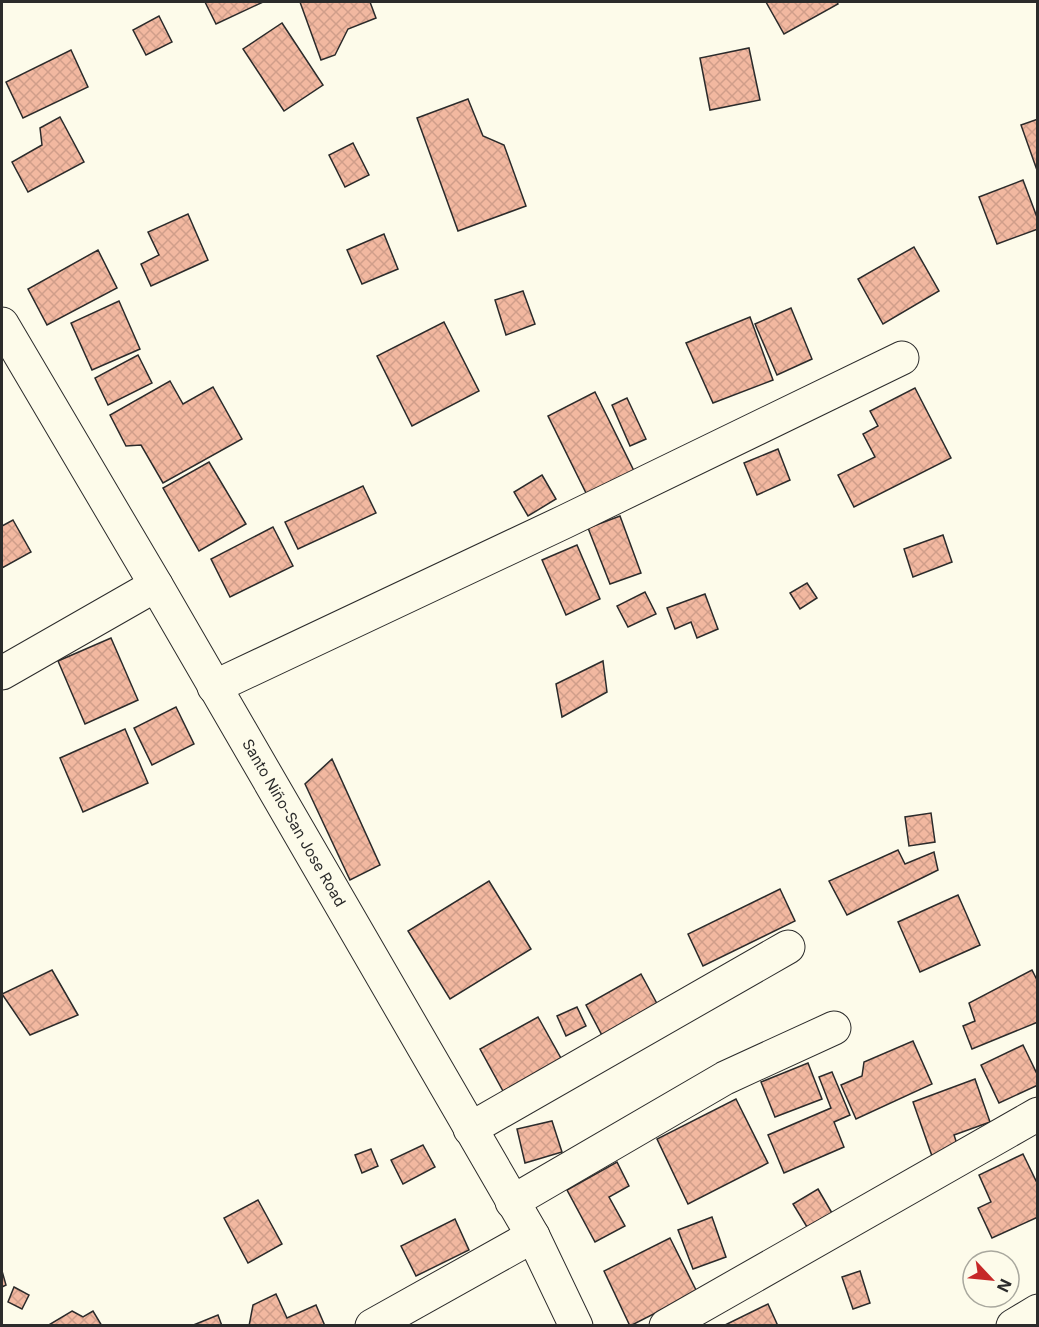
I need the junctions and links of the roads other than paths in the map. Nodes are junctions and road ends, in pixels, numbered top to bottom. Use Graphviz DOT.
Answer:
graph roads {
  1 [pos="2,324"];
  2 [pos="902,358"];
  3 [pos="156,585"];
  4 [pos="2,673"];
  5 [pos="214,687"];
  6 [pos="788,947"];
  7 [pos="834,1028"];
  8 [pos="1038,1114"];
  9 [pos="470,1130"];
  10 [pos="512,1202"];
  11 [pos="533,1236"];
  12 [pos="1038,1311"];
  13 [pos="372,1326"];
  14 [pos="576,1326"];
  15 [pos="666,1326"];
  16 [pos="1013,1326"];
  1 -- 3 [label="street, Santo Niño-San Jose Road"];
  2 -- 5 [label="street"];
  3 -- 4 [label="street"];
  3 -- 5 [label="street, Santo Niño-San Jose Road"];
  5 -- 9 [label="street, Santo Niño-San Jose Road"];
  6 -- 9 [label="street"];
  7 -- 10 [label="street"];
  8 -- 15 [label="street"];
  9 -- 10 [label="street, Santo Niño-San Jose Road"];
  10 -- 11 [label="street, Santo Niño-San Jose Road"];
  11 -- 13 [label="street"];
  11 -- 14 [label="street, Santo Niño-San Jose Road"];
  12 -- 16 [label="street"];
}
